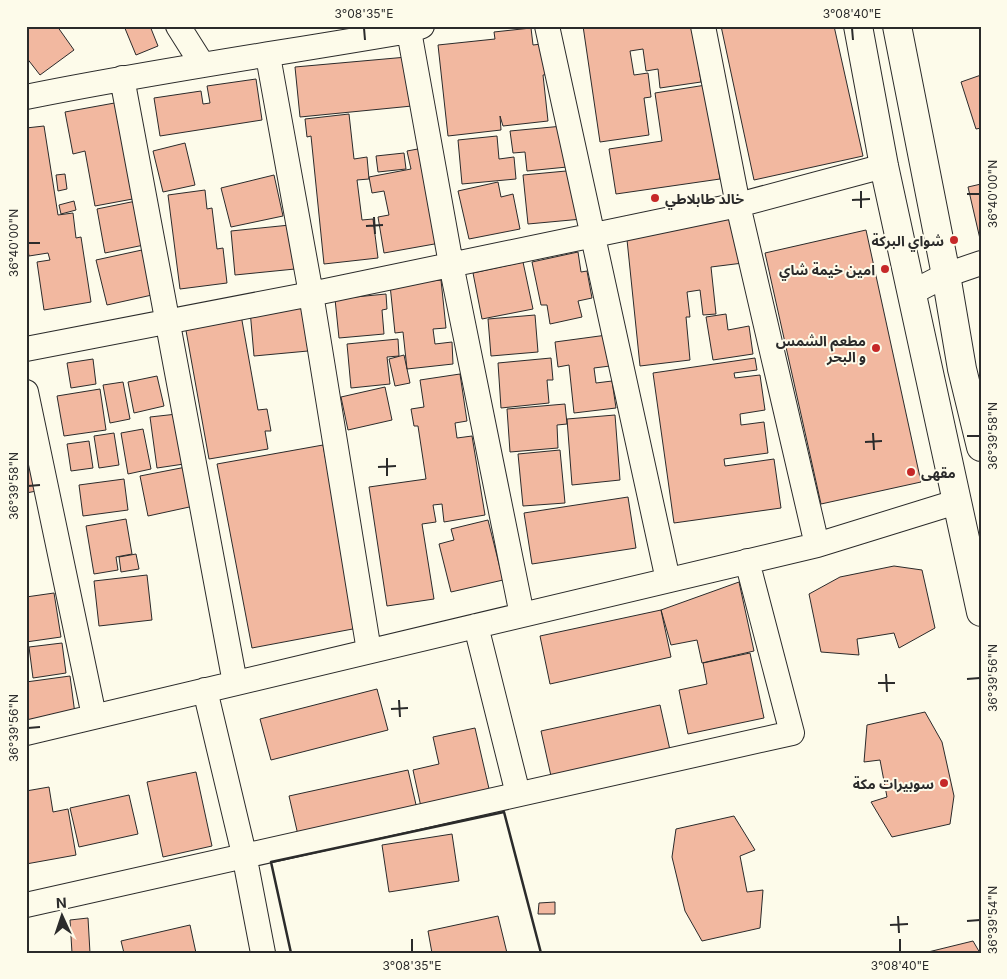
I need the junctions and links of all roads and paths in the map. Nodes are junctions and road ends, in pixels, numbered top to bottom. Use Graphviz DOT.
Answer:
graph roads {
  1 [pos="178,26"];
  2 [pos="547,26"];
  3 [pos="703,26"];
  4 [pos="858,26"];
  5 [pos="897,26"];
  6 [pos="416,28"];
  7 [pos="268,56"];
  8 [pos="202,64"];
  9 [pos="122,78"];
  10 [pos="26,97"];
  11 [pos="884,166"];
  12 [pos="738,205"];
  13 [pos="591,235"];
  14 [pos="981,263"];
  15 [pos="451,264"];
  16 [pos="946,275"];
  17 [pos="913,292"];
  18 [pos="311,294"];
  19 [pos="169,321"];
  20 [pos="26,349"];
  21 [pos="26,392"];
  22 [pos="981,447"];
  23 [pos="956,502"];
  24 [pos="817,545"];
  25 [pos="747,562"];
  26 [pos="668,580"];
  27 [pos="981,612"];
  28 [pos="522,615"];
  29 [pos="476,626"];
  30 [pos="369,651"];
  31 [pos="235,683"];
  32 [pos="205,690"];
  33 [pos="94,716"];
  34 [pos="26,733"];
  35 [pos="518,794"];
  36 [pos="244,854"];
  37 [pos="26,905"];
  38 [pos="263,953"];
  1 -- 8 [label="street"];
  2 -- 13 [label="street"];
  3 -- 12 [label="street"];
  4 -- 11 [label="main road"];
  5 -- 16 [label="main road"];
  6 -- 7 [label="street"];
  6 -- 15 [label="street"];
  7 -- 8 [label="street"];
  7 -- 18 [label="street"];
  8 -- 9 [label="street"];
  9 -- 10 [label="street"];
  9 -- 19 [label="street"];
  11 -- 12 [label="street"];
  11 -- 17 [label="main road"];
  12 -- 13 [label="street"];
  12 -- 24 [label="street"];
  13 -- 15 [label="street"];
  13 -- 26 [label="street"];
  14 -- 16 [label="street"];
  15 -- 18 [label="street"];
  15 -- 28 [label="street"];
  16 -- 17 [label="street"];
  16 -- 22 [label="main road"];
  17 -- 23 [label="main road"];
  18 -- 19 [label="street"];
  18 -- 30 [label="street"];
  19 -- 20 [label="street"];
  19 -- 31 [label="street"];
  21 -- 33 [label="street"];
  23 -- 24 [label="street"];
  23 -- 27 [label="main road"];
  24 -- 25 [label="street"];
  25 -- 26 [label="street"];
  25 -- 35 [label="street"];
  26 -- 28 [label="street"];
  28 -- 29 [label="street"];
  29 -- 30 [label="street"];
  29 -- 35 [label="street"];
  30 -- 31 [label="street"];
  31 -- 32 [label="street"];
  32 -- 33 [label="street"];
  32 -- 36 [label="street"];
  33 -- 34 [label="street"];
  35 -- 36 [label="street"];
  36 -- 37 [label="street"];
  36 -- 38 [label="street"];
}
